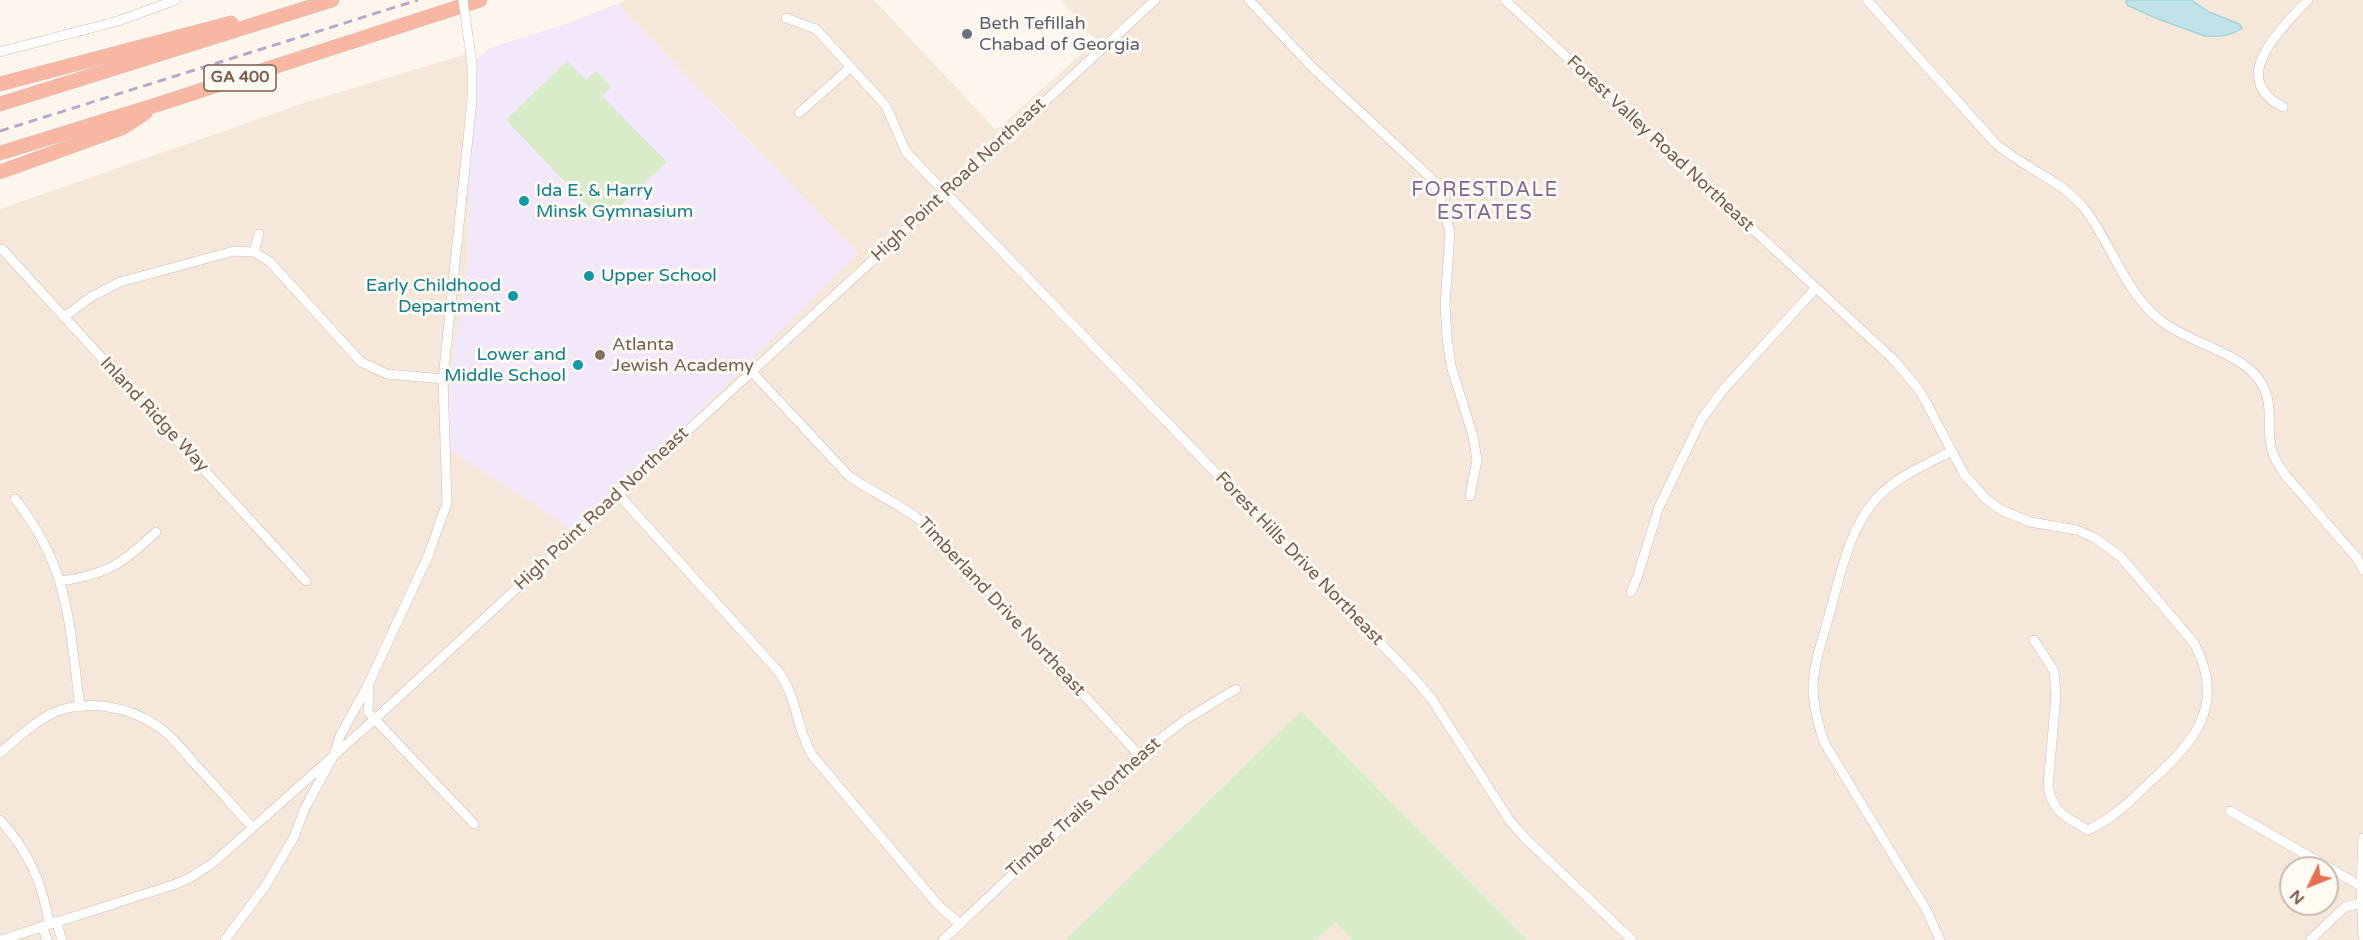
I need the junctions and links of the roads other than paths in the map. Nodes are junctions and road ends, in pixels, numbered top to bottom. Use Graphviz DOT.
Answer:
graph roads {
  1 [pos="176,0"];
  2 [pos="320,0"];
  3 [pos="332,0"];
  4 [pos="463,0"];
  5 [pos="480,0"];
  6 [pos="1155,0"];
  7 [pos="1249,0"];
  8 [pos="1505,0"];
  9 [pos="1867,0"];
  10 [pos="2308,0"];
  11 [pos="786,18"];
  12 [pos="0,52"];
  13 [pos="850,67"];
  14 [pos="0,84"];
  15 [pos="0,104"];
  16 [pos="159,104"];
  17 [pos="2283,107"];
  18 [pos="799,113"];
  19 [pos="0,153"];
  20 [pos="0,172"];
  21 [pos="945,194"];
  22 [pos="259,234"];
  23 [pos="2,249"];
  24 [pos="254,252"];
  25 [pos="1815,289"];
  26 [pos="64,317"];
  27 [pos="751,371"];
  28 [pos="442,379"];
  29 [pos="1952,451"];
  30 [pos="618,494"];
  31 [pos="1470,496"];
  32 [pos="15,499"];
  33 [pos="156,532"];
  34 [pos="2363,570"];
  35 [pos="61,581"];
  36 [pos="306,581"];
  37 [pos="1631,592"];
  38 [pos="2034,640"];
  39 [pos="369,683"];
  40 [pos="1236,689"];
  41 [pos="80,707"];
  42 [pos="375,719"];
  43 [pos="0,753"];
  44 [pos="334,755"];
  45 [pos="1139,755"];
  46 [pos="2230,811"];
  47 [pos="0,820"];
  48 [pos="474,824"];
  49 [pos="252,827"];
  50 [pos="2363,838"];
  51 [pos="2361,886"];
  52 [pos="2362,903"];
  53 [pos="49,924"];
  54 [pos="960,924"];
  55 [pos="2363,937"];
  56 [pos="1,940"];
  57 [pos="47,940"];
  58 [pos="62,940"];
  59 [pos="225,940"];
  60 [pos="943,940"];
  61 [pos="1632,940"];
  62 [pos="1940,940"];
  63 [pos="2310,940"];
  1 -- 12 [label="street"];
  2 -- 14 [label="highway"];
  3 -- 15 [label="highway, GA 400"];
  4 -- 28 [label="street, bridge"];
  5 -- 16 [label="highway, GA 400"];
  6 -- 21 [label="street, High Point Road Northeast"];
  7 -- 31 [label="street"];
  8 -- 25 [label="street, Forest Valley Road Northeast"];
  9 -- 34 [label="street"];
  10 -- 17 [label="street"];
  11 -- 13 [label="street, Forest Hills Drive Northeast"];
  13 -- 18 [label="street"];
  13 -- 21 [label="street, Forest Hills Drive Northeast"];
  16 -- 19 [label="highway, GA 400"];
  16 -- 20 [label="highway"];
  21 -- 27 [label="street, High Point Road Northeast"];
  21 -- 61 [label="street, Forest Hills Drive Northeast"];
  22 -- 24 [label="street"];
  23 -- 26 [label="street, Inland Ridge Way"];
  24 -- 26 [label="street"];
  24 -- 28 [label="street"];
  25 -- 29 [label="street, Forest Valley Road Northeast"];
  25 -- 37 [label="street"];
  26 -- 36 [label="street, Inland Ridge Way"];
  27 -- 30 [label="street, High Point Road Northeast"];
  27 -- 45 [label="street, Timberland Drive Northeast"];
  28 -- 39 [label="street"];
  29 -- 38 [label="street, Forest Valley Road Northeast"];
  29 -- 62 [label="street"];
  30 -- 42 [label="street, High Point Road Northeast"];
  30 -- 54 [label="street"];
  32 -- 35 [label="street"];
  33 -- 35 [label="street"];
  35 -- 41 [label="street"];
  39 -- 42 [label="street"];
  39 -- 44 [label="street"];
  40 -- 45 [label="street, Timber Trails Northeast"];
  41 -- 43 [label="street"];
  41 -- 49 [label="street"];
  42 -- 44 [label="street, High Point Road Northeast"];
  42 -- 48 [label="street"];
  44 -- 49 [label="street, High Point Road Northeast"];
  44 -- 59 [label="street"];
  45 -- 54 [label="street, Timber Trails Northeast"];
  46 -- 51 [label="street"];
  47 -- 53 [label="street"];
  49 -- 53 [label="street, High Point Road Northeast"];
  50 -- 51 [label="street"];
  51 -- 52 [label="street"];
  52 -- 55 [label="street"];
  52 -- 63 [label="street"];
  53 -- 56 [label="street, High Point Road Northeast"];
  53 -- 57 [label="street"];
  53 -- 58 [label="street"];
  54 -- 60 [label="street, Timber Trails Northeast"];
}
